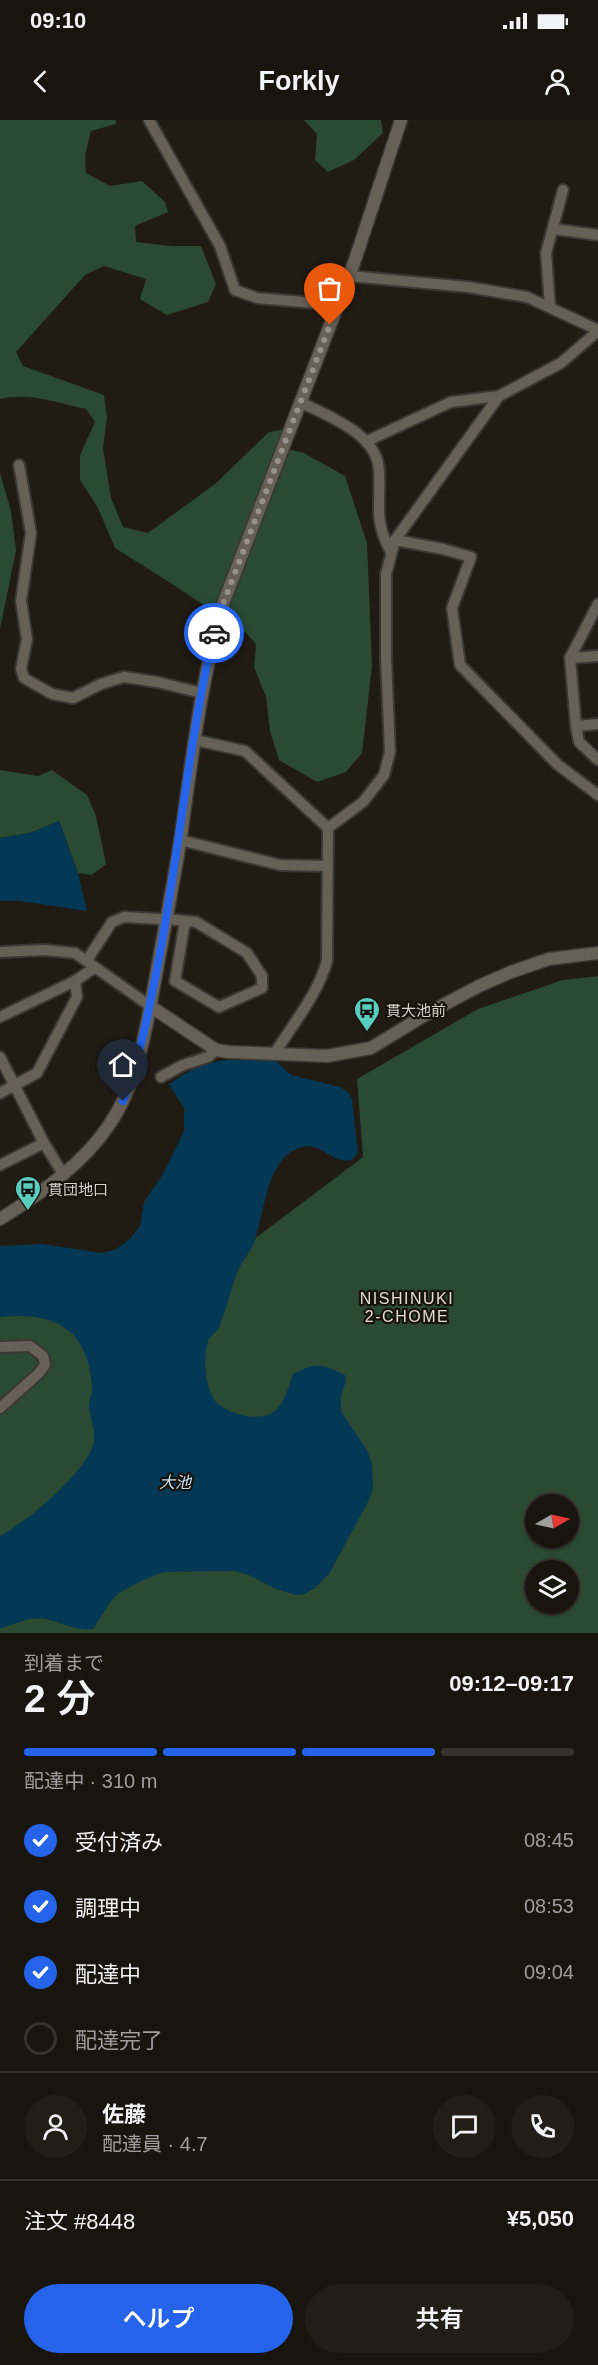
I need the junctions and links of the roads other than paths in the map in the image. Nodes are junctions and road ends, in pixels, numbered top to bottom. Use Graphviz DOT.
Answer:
graph roads {
  1 [pos="149,120"];
  2 [pos="401,120"];
  3 [pos="563,190"];
  4 [pos="554,229"];
  5 [pos="598,235"];
  6 [pos="349,276"];
  7 [pos="338,305"];
  8 [pos="550,307"];
  9 [pos="598,330"];
  10 [pos="499,396"];
  11 [pos="300,402"];
  12 [pos="367,441"];
  13 [pos="19,465"];
  14 [pos="395,540"];
  15 [pos="391,552"];
  16 [pos="598,604"];
  17 [pos="598,656"];
  18 [pos="570,658"];
  19 [pos="202,693"];
  20 [pos="598,724"];
  21 [pos="576,726"];
  22 [pos="195,740"];
  23 [pos="598,760"];
  24 [pos="598,795"];
  25 [pos="328,828"];
  26 [pos="180,840"];
  27 [pos="327,866"];
  28 [pos="166,920"];
  29 [pos="185,921"];
  30 [pos="0,952"];
  31 [pos="598,953"];
  32 [pos="90,964"];
  33 [pos="75,981"];
  34 [pos="150,1006"];
  35 [pos="0,1017"];
  36 [pos="216,1050"];
  37 [pos="275,1053"];
  38 [pos="0,1057"];
  39 [pos="161,1077"];
  40 [pos="14,1086"];
  41 [pos="0,1093"];
  42 [pos="44,1143"];
  43 [pos="0,1165"];
  44 [pos="63,1174"];
  45 [pos="0,1219"];
  46 [pos="0,1347"];
  47 [pos="0,1408"];
  1 -- 7 [label="street"];
  2 -- 6 [label="street"];
  3 -- 4 [label="street"];
  4 -- 5 [label="street"];
  4 -- 8 [label="street"];
  6 -- 7 [label="street"];
  6 -- 8 [label="street"];
  7 -- 11 [label="street"];
  8 -- 9 [label="street"];
  9 -- 10 [label="street"];
  10 -- 12 [label="street"];
  10 -- 14 [label="street"];
  11 -- 12 [label="street"];
  11 -- 19 [label="street"];
  12 -- 15 [label="street"];
  13 -- 19 [label="street"];
  14 -- 15 [label="street"];
  14 -- 24 [label="street"];
  15 -- 25 [label="street"];
  16 -- 18 [label="street"];
  17 -- 18 [label="street"];
  18 -- 21 [label="street"];
  19 -- 22 [label="street"];
  20 -- 21 [label="street"];
  21 -- 23 [label="street"];
  22 -- 25 [label="street"];
  22 -- 26 [label="street"];
  25 -- 27 [label="street"];
  26 -- 27 [label="street"];
  26 -- 28 [label="street"];
  27 -- 37 [label="street"];
  28 -- 29 [label="street"];
  28 -- 32 [label="street"];
  28 -- 34 [label="street"];
  29 -- 29 [label="street"];
  30 -- 32 [label="street"];
  31 -- 37 [label="street"];
  32 -- 33 [label="street"];
  32 -- 34 [label="street"];
  33 -- 35 [label="street"];
  33 -- 40 [label="street"];
  34 -- 36 [label="street"];
  34 -- 44 [label="street"];
  36 -- 37 [label="street"];
  36 -- 39 [label="street"];
  38 -- 40 [label="street"];
  40 -- 41 [label="street"];
  40 -- 42 [label="street"];
  42 -- 43 [label="street"];
  42 -- 44 [label="street"];
  44 -- 45 [label="street"];
  46 -- 47 [label="street"];
}
